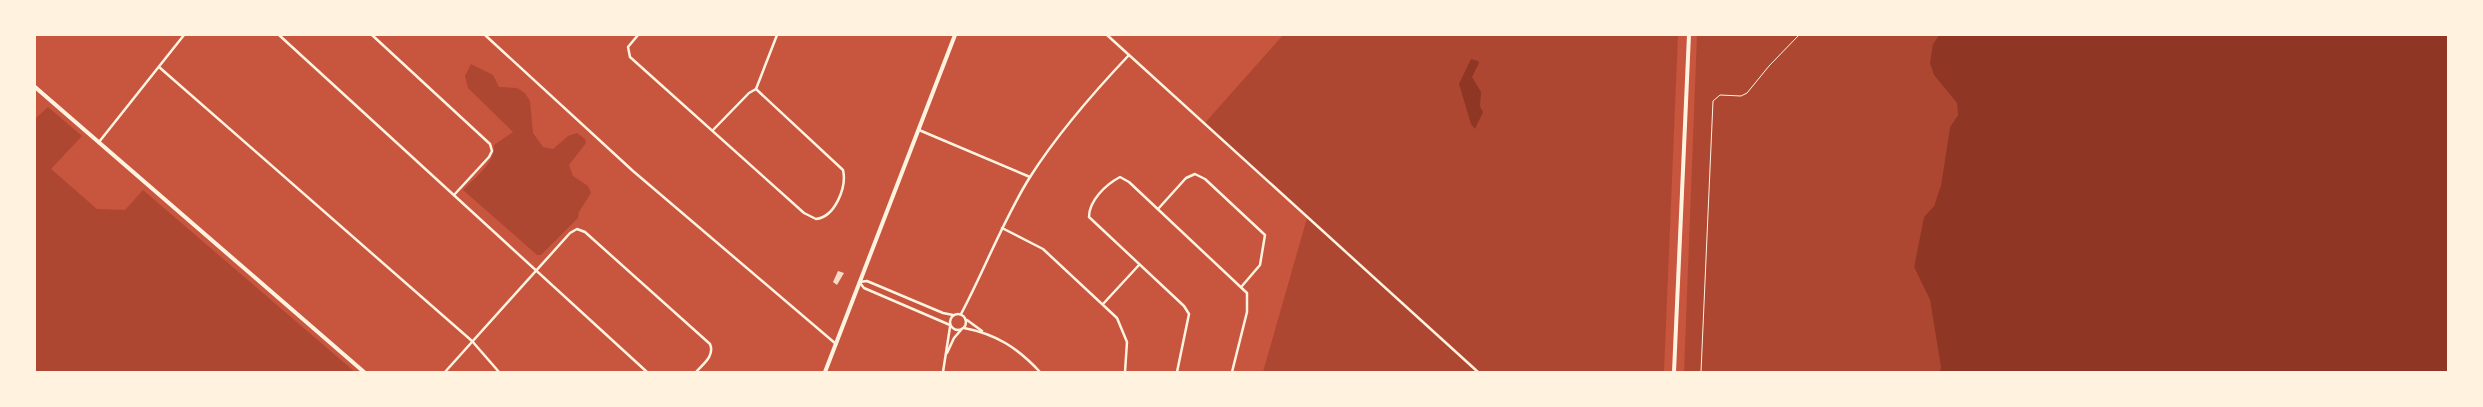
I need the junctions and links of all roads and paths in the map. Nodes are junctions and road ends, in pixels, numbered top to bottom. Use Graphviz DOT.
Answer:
graph roads {
  1 [pos="184,35"];
  2 [pos="279,35"];
  3 [pos="372,35"];
  4 [pos="485,35"];
  5 [pos="638,35"];
  6 [pos="777,35"];
  7 [pos="955,35"];
  8 [pos="1107,35"];
  9 [pos="1689,35"];
  10 [pos="1799,35"];
  11 [pos="1129,55"];
  12 [pos="159,67"];
  13 [pos="35,86"];
  14 [pos="756,89"];
  15 [pos="713,130"];
  16 [pos="918,130"];
  17 [pos="99,142"];
  18 [pos="1030,177"];
  19 [pos="454,196"];
  20 [pos="1158,209"];
  21 [pos="1002,228"];
  22 [pos="1139,265"];
  23 [pos="536,271"];
  24 [pos="859,282"];
  25 [pos="1242,286"];
  26 [pos="1103,304"];
  27 [pos="961,314"];
  28 [pos="953,315"];
  29 [pos="967,320"];
  30 [pos="950,325"];
  31 [pos="963,329"];
  32 [pos="986,333"];
  33 [pos="472,341"];
  34 [pos="836,344"];
  35 [pos="945,357"];
  36 [pos="364,372"];
  37 [pos="445,372"];
  38 [pos="498,372"];
  39 [pos="648,372"];
  40 [pos="696,372"];
  41 [pos="825,372"];
  42 [pos="943,372"];
  43 [pos="1040,372"];
  44 [pos="1125,372"];
  45 [pos="1177,372"];
  46 [pos="1232,372"];
  47 [pos="1478,372"];
  48 [pos="1674,372"];
  49 [pos="1701,372"];
  1 -- 12 [label="street"];
  2 -- 19 [label="street"];
  3 -- 19 [label="street"];
  4 -- 34 [label="street"];
  5 -- 15 [label="street"];
  6 -- 14 [label="street"];
  7 -- 16 [label="main road"];
  8 -- 11 [label="street"];
  9 -- 48 [label="main road"];
  10 -- 49 [label="path"];
  11 -- 18 [label="street"];
  11 -- 47 [label="street"];
  12 -- 17 [label="street"];
  12 -- 33 [label="street"];
  13 -- 17 [label="main road"];
  14 -- 15 [label="street"];
  14 -- 15 [label="street"];
  16 -- 18 [label="street"];
  16 -- 24 [label="main road"];
  17 -- 36 [label="main road"];
  18 -- 21 [label="street"];
  19 -- 23 [label="street"];
  20 -- 22 [label="street"];
  20 -- 25 [label="street"];
  20 -- 25 [label="street"];
  21 -- 26 [label="street"];
  21 -- 27 [label="street"];
  22 -- 26 [label="street"];
  22 -- 45 [label="street"];
  23 -- 33 [label="street"];
  23 -- 39 [label="street"];
  23 -- 40 [label="street"];
  24 -- 28 [label="street"];
  24 -- 30 [label="street"];
  24 -- 34 [label="main road"];
  25 -- 46 [label="street"];
  26 -- 44 [label="street"];
  27 -- 28 [label="street"];
  27 -- 29 [label="street"];
  28 -- 30 [label="street"];
  29 -- 31 [label="street"];
  29 -- 32 [label="street"];
  30 -- 31 [label="street"];
  30 -- 35 [label="street"];
  31 -- 32 [label="street"];
  31 -- 35 [label="street"];
  32 -- 43 [label="street"];
  33 -- 37 [label="street"];
  33 -- 38 [label="street"];
  34 -- 41 [label="main road"];
  35 -- 42 [label="street"];
}
